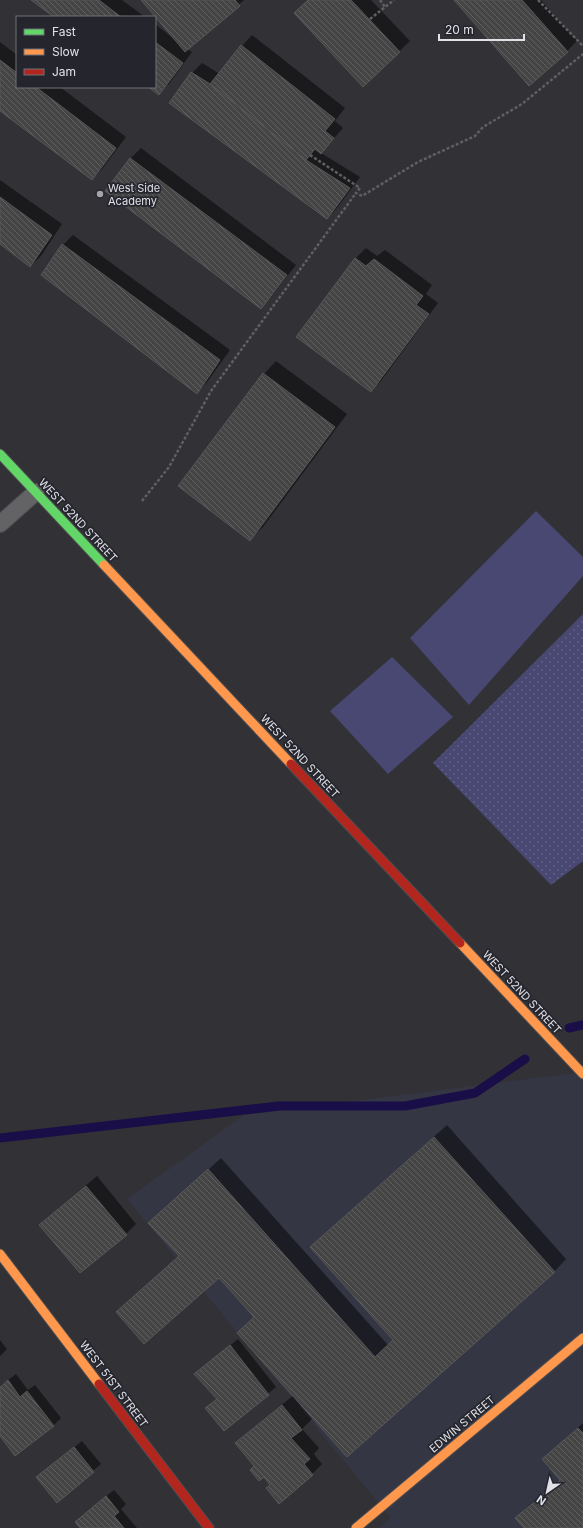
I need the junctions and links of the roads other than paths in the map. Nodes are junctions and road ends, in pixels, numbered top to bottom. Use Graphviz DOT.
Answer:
graph roads {
  1 [pos="0,454"];
  2 [pos="36,492"];
  3 [pos="0,524"];
  4 [pos="583,1074"];
  5 [pos="0,1254"];
  6 [pos="583,1338"];
  7 [pos="209,1528"];
  8 [pos="356,1528"];
  1 -- 2 [label="main road, WEST 52ND STREET"];
  2 -- 3 [label="lane"];
  2 -- 4 [label="main road, WEST 52ND STREET"];
  5 -- 7 [label="main road, WEST 51ST STREET"];
  6 -- 8 [label="main road, EDWIN STREET"];
}
